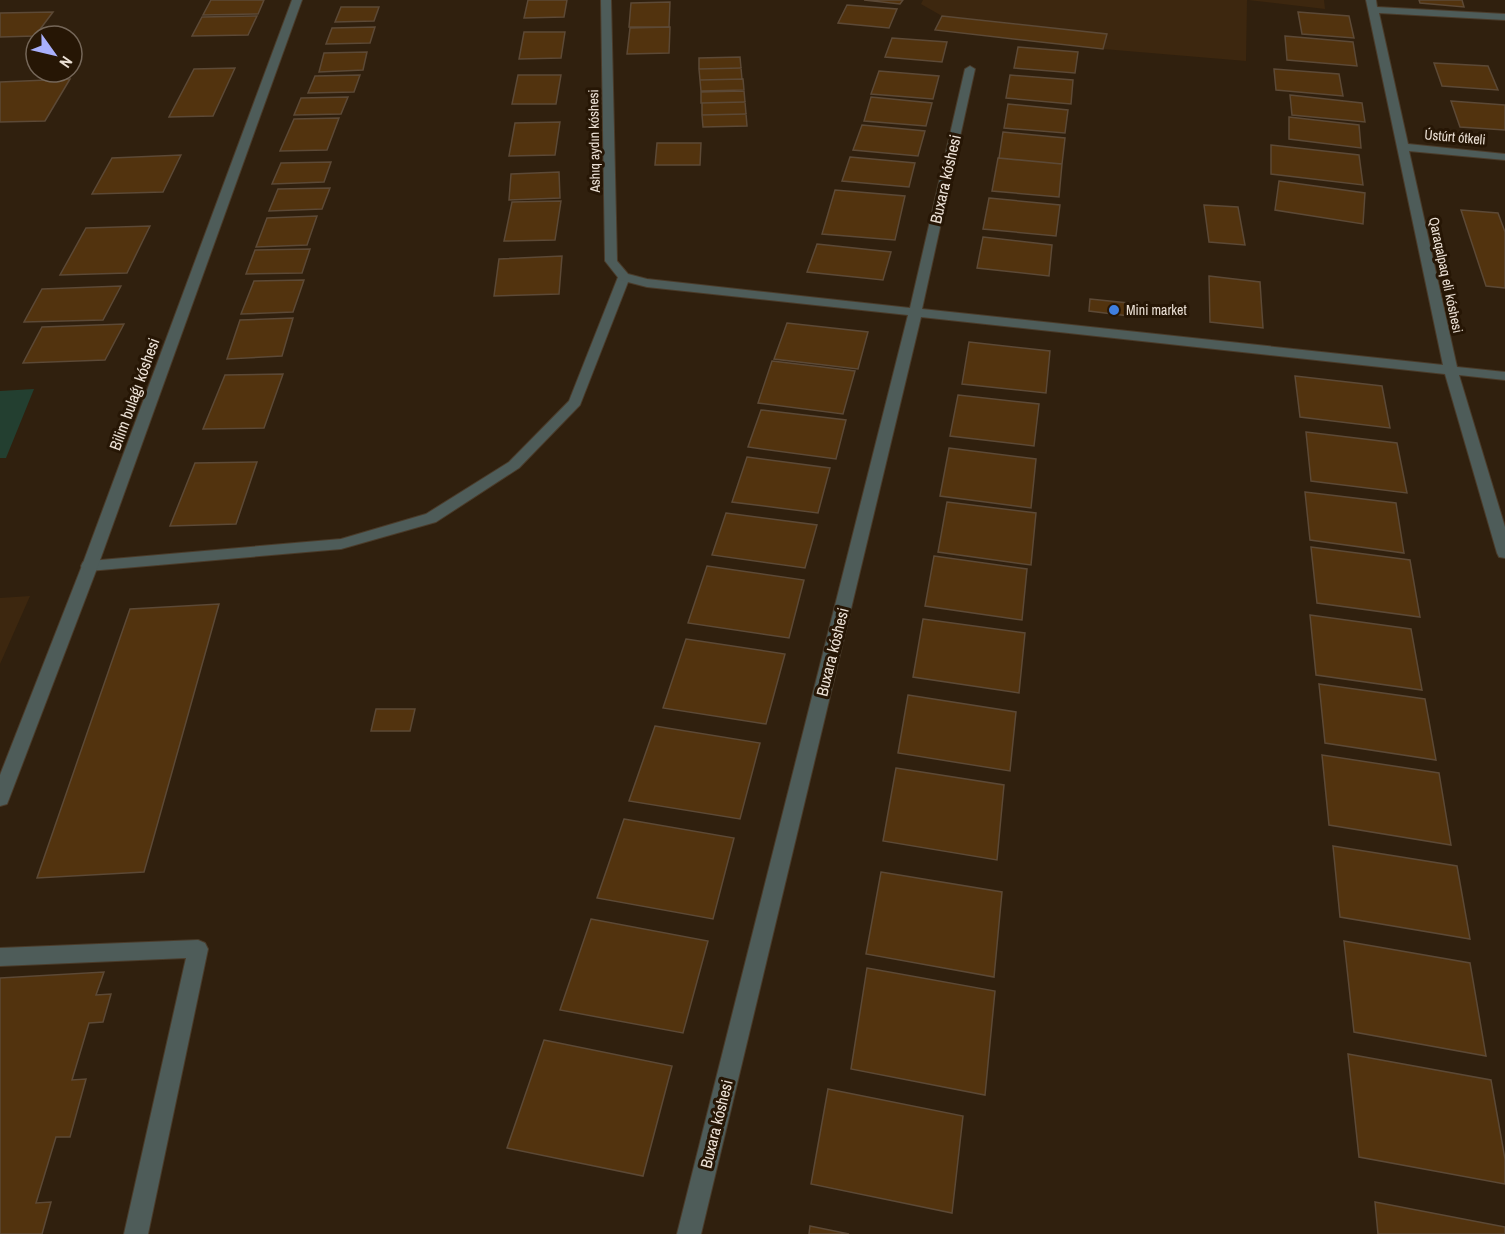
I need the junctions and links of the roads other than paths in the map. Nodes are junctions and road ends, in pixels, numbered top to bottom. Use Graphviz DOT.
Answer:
graph roads {
  1 [pos="297,0"];
  2 [pos="606,0"];
  3 [pos="1372,5"];
  4 [pos="1505,17"];
  5 [pos="970,69"];
  6 [pos="1402,147"];
  7 [pos="1505,157"];
  8 [pos="624,277"];
  9 [pos="915,312"];
  10 [pos="1451,371"];
  11 [pos="1505,376"];
  12 [pos="1505,553"];
  13 [pos="90,566"];
  14 [pos="0,799"];
  15 [pos="0,957"];
  16 [pos="136,1234"];
  17 [pos="689,1234"];
  1 -- 13 [label="street, Bilim bulaǵı kóshesi"];
  2 -- 8 [label="street, Ashıq aydın kóshesi"];
  3 -- 4 [label="street"];
  3 -- 6 [label="street, Qaraqalpaq eli kóshesi"];
  5 -- 9 [label="street, Buxara kóshesi"];
  6 -- 7 [label="street, Ústúrt ótkeli"];
  6 -- 10 [label="street, Qaraqalpaq eli kóshesi"];
  8 -- 9 [label="street"];
  8 -- 13 [label="street"];
  9 -- 10 [label="street"];
  9 -- 17 [label="street, Buxara kóshesi"];
  10 -- 11 [label="street"];
  10 -- 12 [label="street, Qaraqalpaq eli kóshesi"];
  13 -- 14 [label="street, Bilim bulaǵı kóshesi"];
  15 -- 16 [label="street"];
}
